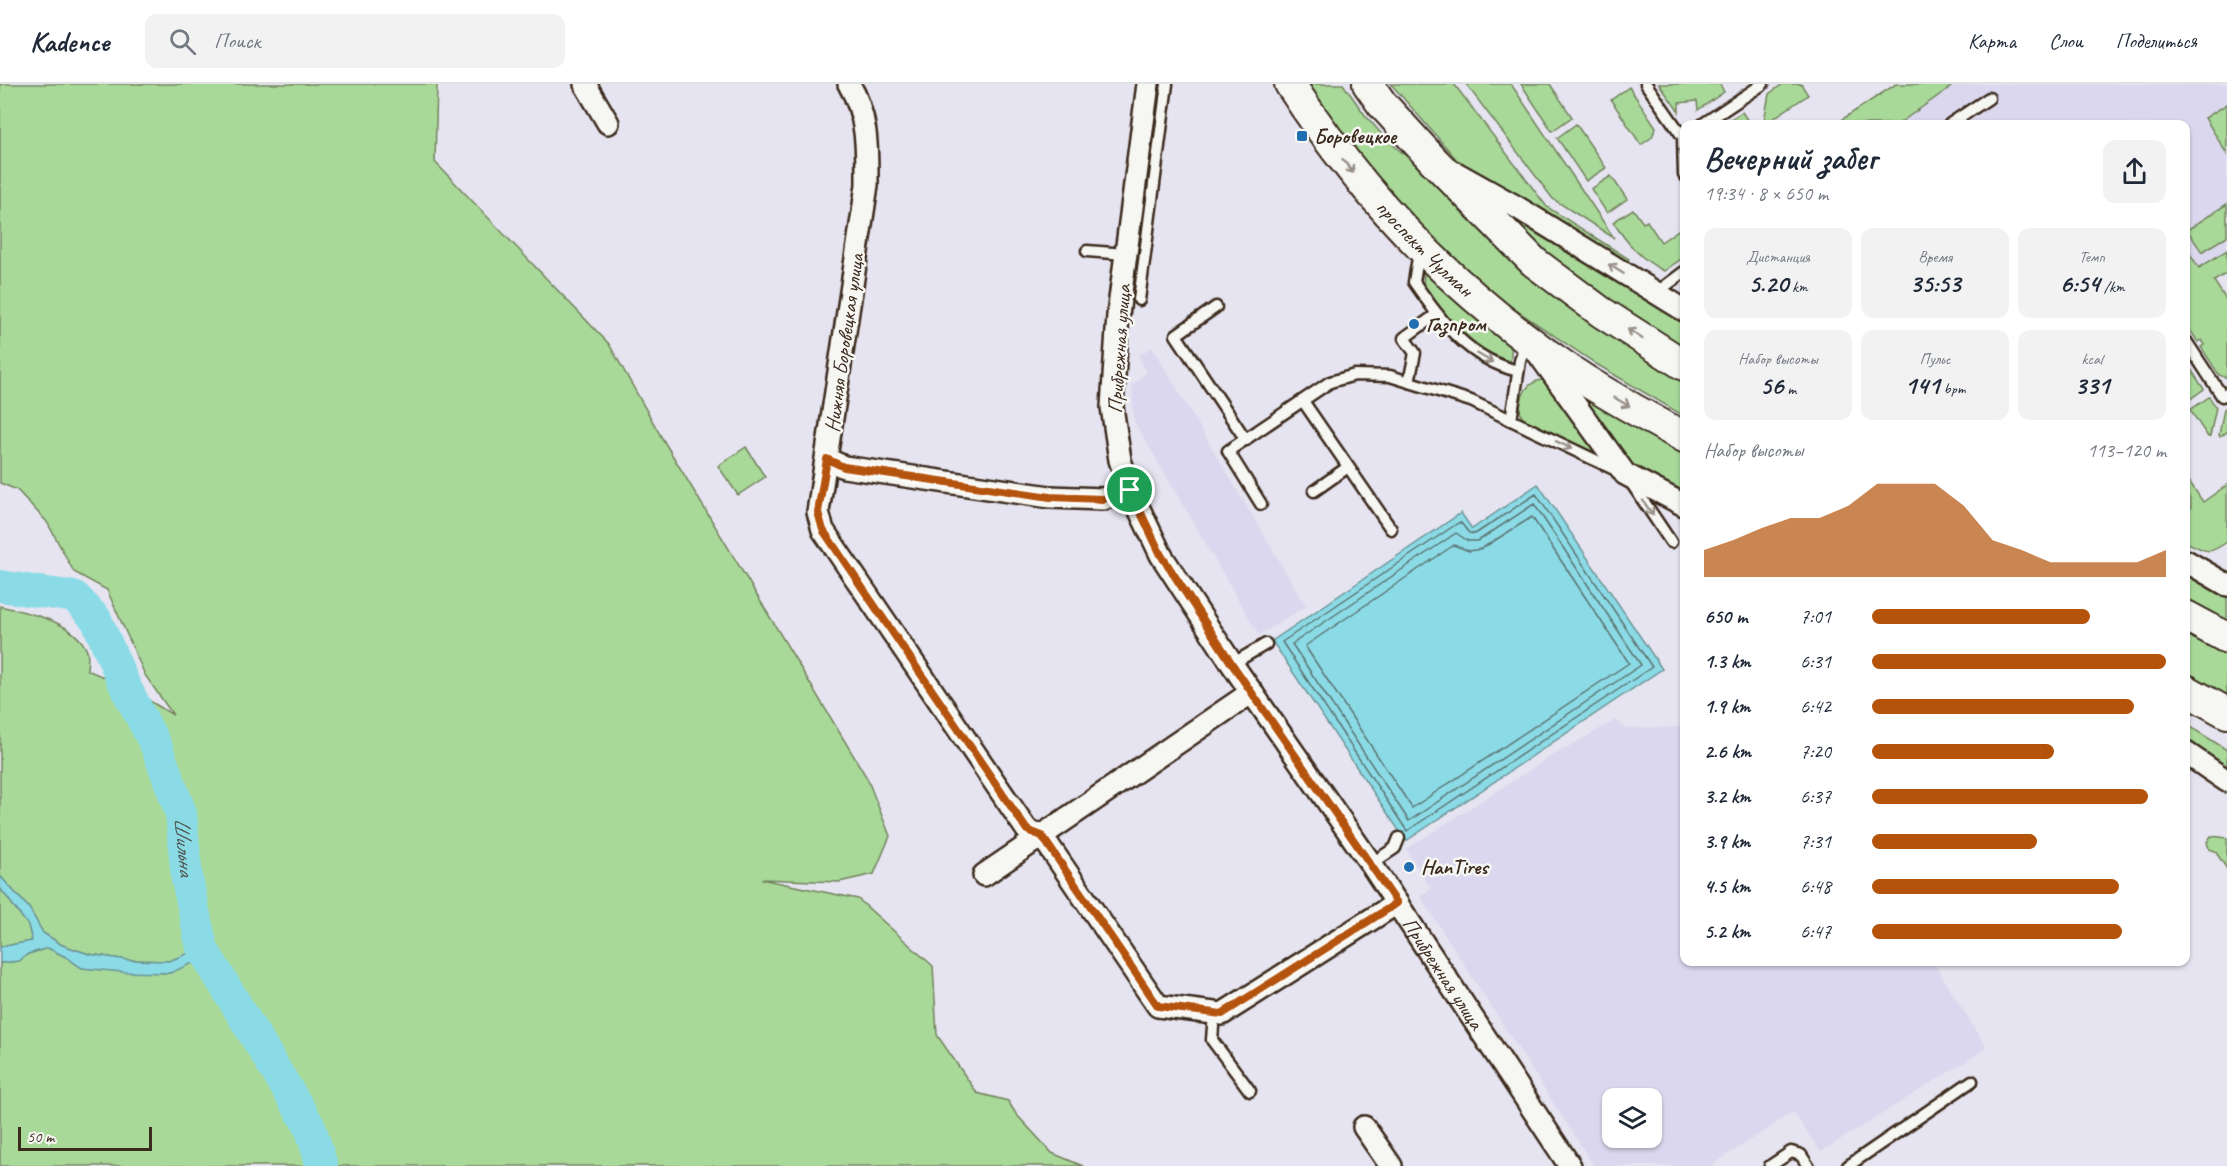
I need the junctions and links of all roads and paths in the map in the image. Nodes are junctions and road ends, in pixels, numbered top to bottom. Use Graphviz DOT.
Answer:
graph roads {
  1 [pos="585,84"];
  2 [pos="849,84"];
  3 [pos="1148,84"];
  4 [pos="1167,84"];
  5 [pos="1290,84"];
  6 [pos="1368,84"];
  7 [pos="1646,84"];
  8 [pos="1763,84"];
  9 [pos="1989,98"];
  10 [pos="1709,120"];
  11 [pos="1956,120"];
  12 [pos="608,123"];
  13 [pos="1680,131"];
  14 [pos="1434,161"];
  15 [pos="1420,246"];
  16 [pos="1087,251"];
  17 [pos="1126,254"];
  18 [pos="1680,275"];
  19 [pos="1656,293"];
  20 [pos="1138,300"];
  21 [pos="1216,307"];
  22 [pos="1680,308"];
  23 [pos="1437,314"];
  24 [pos="1527,339"];
  25 [pos="2190,347"];
  26 [pos="1680,362"];
  27 [pos="1518,371"];
  28 [pos="1409,382"];
  29 [pos="2227,393"];
  30 [pos="1303,401"];
  31 [pos="1511,420"];
  32 [pos="1680,432"];
  33 [pos="1246,440"];
  34 [pos="827,459"];
  35 [pos="1348,467"];
  36 [pos="1625,474"];
  37 [pos="1130,490"];
  38 [pos="1314,491"];
  39 [pos="1680,503"];
  40 [pos="1262,504"];
  41 [pos="1391,529"];
  42 [pos="1671,542"];
  43 [pos="2190,563"];
  44 [pos="2224,576"];
  45 [pos="2190,618"];
  46 [pos="2227,638"];
  47 [pos="1266,644"];
  48 [pos="1232,664"];
  49 [pos="1252,692"];
  50 [pos="2190,692"];
  51 [pos="2227,712"];
  52 [pos="2190,756"];
  53 [pos="2227,781"];
  54 [pos="1042,836"];
  55 [pos="1399,838"];
  56 [pos="1371,864"];
  57 [pos="984,875"];
  58 [pos="1397,903"];
  59 [pos="1218,1014"];
  60 [pos="1972,1081"];
  61 [pos="1250,1091"];
  62 [pos="1364,1127"];
  63 [pos="1391,1166"];
  64 [pos="1570,1166"];
  65 [pos="1770,1166"];
  66 [pos="1809,1166"];
  67 [pos="1848,1166"];
  1 -- 12 [label="street"];
  2 -- 34 [label="street, Нижняя Боровецкая улица"];
  3 -- 17 [label="street, Прибрежная улица"];
  4 -- 20 [label="lane"];
  5 -- 15 [label="main road, проспект Чулман, one-way"];
  6 -- 14 [label="main road"];
  7 -- 13 [label="lane"];
  8 -- 10 [label="lane"];
  9 -- 11 [label="lane"];
  19 -- 14 [label="street, one-way"];
  26 -- 14 [label="main road, one-way"];
  15 -- 23 [label="lane"];
  15 -- 24 [label="main road, проспект Чулман"];
  16 -- 17 [label="lane"];
  17 -- 37 [label="street, Прибрежная улица"];
  18 -- 19 [label="lane"];
  19 -- 22 [label="street"];
  21 -- 33 [label="lane"];
  23 -- 27 [label="lane, one-way"];
  23 -- 28 [label="lane"];
  24 -- 27 [label="lane"];
  24 -- 32 [label="main road, проспект Чулман, one-way"];
  24 -- 36 [label="street"];
  25 -- 29 [label="lane"];
  27 -- 31 [label="lane"];
  28 -- 30 [label="lane"];
  28 -- 31 [label="lane"];
  30 -- 33 [label="lane"];
  30 -- 35 [label="lane"];
  31 -- 36 [label="lane, one-way"];
  33 -- 40 [label="lane"];
  34 -- 37 [label="street"];
  34 -- 54 [label="street, Нижняя Боровецкая улица"];
  35 -- 38 [label="lane"];
  35 -- 41 [label="lane"];
  36 -- 39 [label="street"];
  36 -- 42 [label="lane, one-way"];
  37 -- 48 [label="street, Прибрежная улица"];
  43 -- 44 [label="street"];
  45 -- 46 [label="main road"];
  47 -- 48 [label="lane"];
  48 -- 49 [label="street, Прибрежная улица"];
  49 -- 54 [label="street"];
  49 -- 56 [label="street, Прибрежная улица"];
  50 -- 51 [label="main road"];
  52 -- 53 [label="street"];
  54 -- 57 [label="street"];
  54 -- 59 [label="street, Нижняя Боровецкая улица"];
  55 -- 56 [label="lane"];
  56 -- 58 [label="street, Прибрежная улица"];
  58 -- 59 [label="street"];
  58 -- 64 [label="street, Прибрежная улица"];
  59 -- 61 [label="lane"];
  60 -- 67 [label="lane"];
  62 -- 63 [label="street"];
  65 -- 66 [label="lane"];
}
